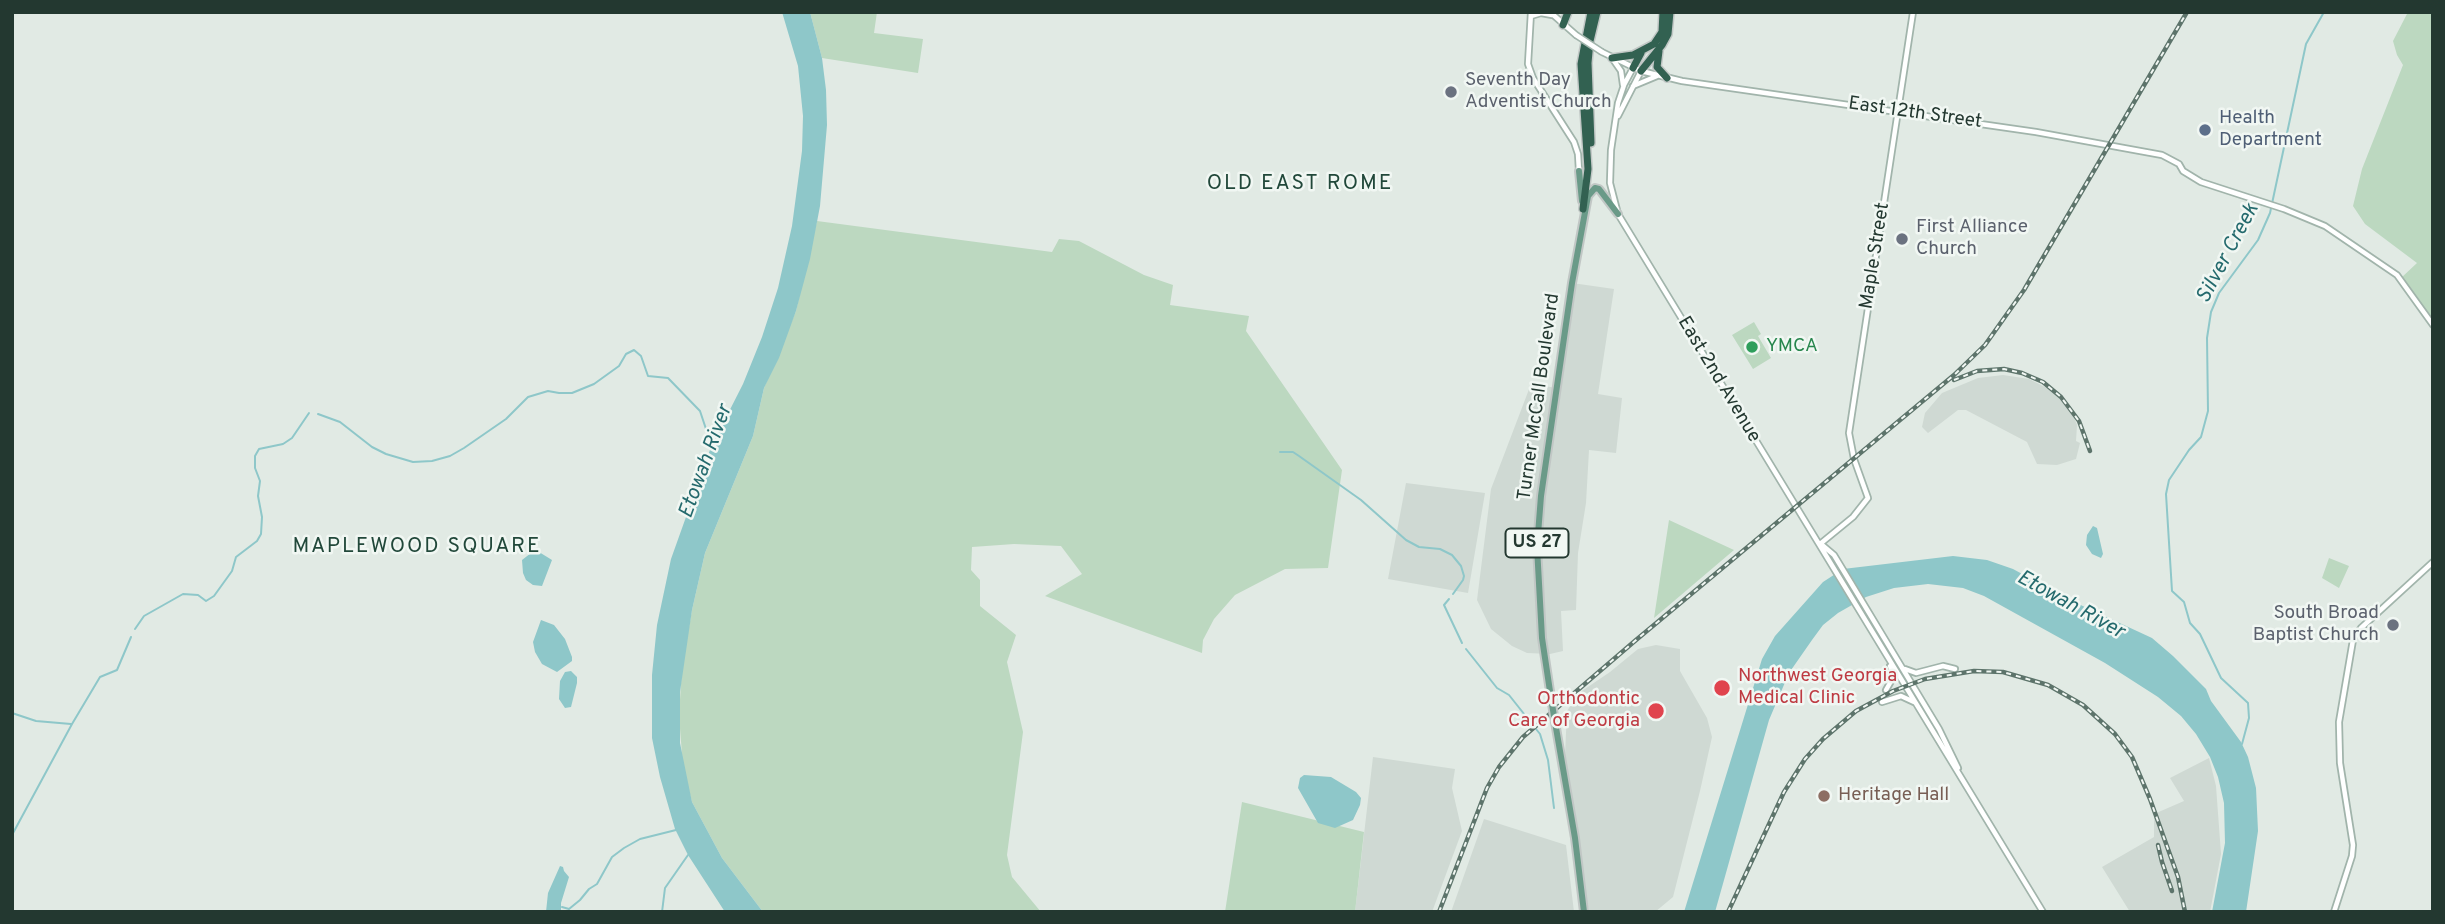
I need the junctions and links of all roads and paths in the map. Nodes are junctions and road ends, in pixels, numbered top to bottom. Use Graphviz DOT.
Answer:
graph roads {
  1 [pos="1568,12"];
  2 [pos="1591,12"];
  3 [pos="1597,12"];
  4 [pos="1603,12"];
  5 [pos="1663,12"];
  6 [pos="1670,12"];
  7 [pos="1913,12"];
  8 [pos="1531,14"];
  9 [pos="1551,14"];
  10 [pos="1563,25"];
  11 [pos="1590,41"];
  12 [pos="1659,49"];
  13 [pos="1642,52"];
  14 [pos="1612,58"];
  15 [pos="1633,68"];
  16 [pos="1641,71"];
  17 [pos="1658,76"];
  18 [pos="1667,78"];
  19 [pos="1623,85"];
  20 [pos="1632,87"];
  21 [pos="1899,111"];
  22 [pos="1616,120"];
  23 [pos="1579,171"];
  24 [pos="1588,196"];
  25 [pos="1583,209"];
  26 [pos="1618,214"];
  27 [pos="1583,219"];
  28 [pos="2433,325"];
  29 [pos="1820,544"];
  30 [pos="2433,562"];
  31 [pos="1886,655"];
  32 [pos="1901,665"];
  33 [pos="1955,668"];
  34 [pos="1886,690"];
  35 [pos="1882,702"];
  36 [pos="1917,705"];
  37 [pos="1961,776"];
  38 [pos="1584,912"];
  39 [pos="2043,912"];
  40 [pos="2334,912"];
  1 -- 10 [label="highway"];
  2 -- 25 [label="highway, Turner McCall Boulevard / US 27"];
  3 -- 11 [label="highway, Turner McCall Boulevard / US 27"];
  4 -- 11 [label="highway"];
  5 -- 13 [label="highway"];
  6 -- 12 [label="highway"];
  7 -- 21 [label="main road, Maple Street"];
  8 -- 9 [label="main road"];
  8 -- 23 [label="main road"];
  9 -- 10 [label="main road, East 12th Street"];
  10 -- 14 [label="main road, East 12th Street, bridge"];
  11 -- 24 [label="highway, Turner McCall Boulevard / US 27"];
  12 -- 16 [label="highway"];
  12 -- 18 [label="highway"];
  13 -- 14 [label="highway"];
  13 -- 15 [label="highway"];
  14 -- 15 [label="main road, East 12th Street"];
  14 -- 19 [label="main road"];
  15 -- 16 [label="main road, East 12th Street"];
  15 -- 19 [label="main road"];
  16 -- 17 [label="main road, East 12th Street"];
  16 -- 20 [label="main road"];
  17 -- 18 [label="main road, East 12th Street"];
  17 -- 20 [label="main road"];
  18 -- 21 [label="main road, East 12th Street"];
  19 -- 22 [label="main road"];
  20 -- 22 [label="main road"];
  21 -- 28 [label="main road, East 12th Street"];
  21 -- 29 [label="main road, Maple Street"];
  22 -- 26 [label="main road, East 2nd Avenue"];
  23 -- 25 [label="main road"];
  24 -- 26 [label="main road"];
  24 -- 27 [label="main road, Turner McCall Boulevard / US 27"];
  25 -- 27 [label="main road, Turner McCall Boulevard / US 27"];
  26 -- 29 [label="main road, East 2nd Avenue"];
  27 -- 38 [label="main road, Turner McCall Boulevard / US 27, bridge"];
  29 -- 31 [label="main road, East 2nd Avenue"];
  29 -- 32 [label="main road, East 2nd Avenue"];
  30 -- 40 [label="main road"];
  31 -- 34 [label="main road"];
  31 -- 36 [label="main road, East 2nd Avenue"];
  32 -- 33 [label="main road"];
  32 -- 37 [label="main road, East 2nd Avenue"];
  35 -- 36 [label="main road"];
  36 -- 37 [label="main road, East 2nd Avenue"];
  37 -- 39 [label="main road, East 2nd Avenue"];
}
